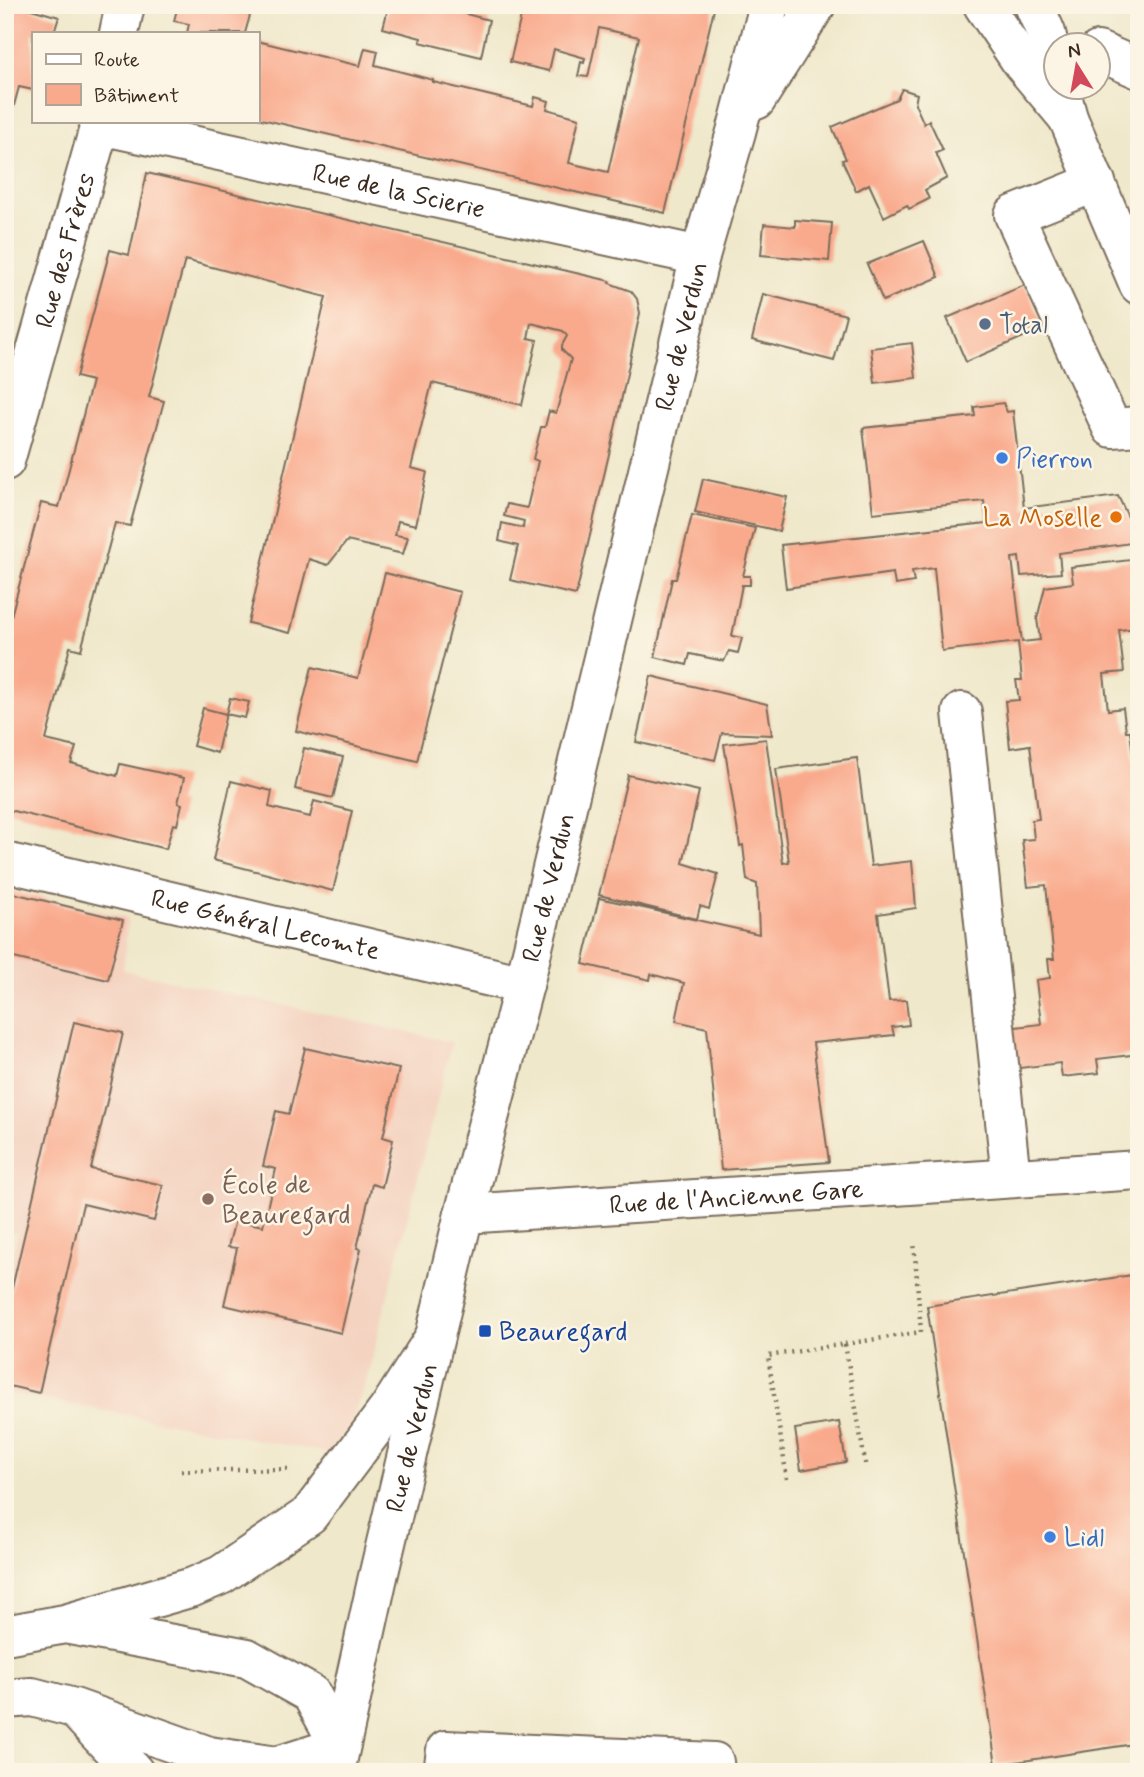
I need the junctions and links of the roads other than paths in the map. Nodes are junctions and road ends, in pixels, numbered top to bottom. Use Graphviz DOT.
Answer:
graph roads {
  1 [pos="125,5"];
  2 [pos="769,5"];
  3 [pos="816,5"];
  4 [pos="983,5"];
  5 [pos="1040,19"];
  6 [pos="119,32"];
  7 [pos="1060,32"];
  8 [pos="1112,57"];
  9 [pos="1139,69"];
  10 [pos="1064,103"];
  11 [pos="101,123"];
  12 [pos="736,132"];
  13 [pos="1096,182"];
  14 [pos="699,256"];
  15 [pos="1139,285"];
  16 [pos="1139,426"];
  17 [pos="5,461"];
  18 [pos="962,712"];
  19 [pos="5,862"];
  20 [pos="524,985"];
  21 [pos="1139,1170"];
  22 [pos="1011,1178"];
  23 [pos="464,1214"];
  24 [pos="434,1338"];
  25 [pos="65,1624"];
  26 [pos="5,1635"];
  27 [pos="5,1699"];
  28 [pos="74,1708"];
  29 [pos="338,1759"];
  30 [pos="134,1772"];
  31 [pos="443,1772"];
  32 [pos="715,1772"];
  1 -- 6 [label="main road"];
  2 -- 12 [label="main road, Rue de Verdun"];
  3 -- 12 [label="main road"];
  4 -- 10 [label="main road"];
  5 -- 7 [label="main road"];
  8 -- 9 [label="main road"];
  10 -- 13 [label="main road"];
  11 -- 14 [label="main road, Rue de la Scierie"];
  11 -- 17 [label="main road, Rue des Frères"];
  12 -- 14 [label="main road, Rue de Verdun"];
  13 -- 15 [label="main road"];
  13 -- 16 [label="main road"];
  14 -- 20 [label="main road, Rue de Verdun"];
  18 -- 22 [label="main road"];
  19 -- 20 [label="main road, Rue Général Lecomte"];
  20 -- 23 [label="main road, Rue de Verdun"];
  21 -- 22 [label="main road, Rue de l'Ancienne Gare"];
  22 -- 23 [label="main road, Rue de l'Ancienne Gare"];
  23 -- 24 [label="main road, Rue de Verdun"];
  24 -- 25 [label="main road"];
  24 -- 29 [label="main road, Rue de Verdun"];
  25 -- 26 [label="main road"];
  25 -- 29 [label="main road"];
  27 -- 28 [label="main road"];
  28 -- 29 [label="main road"];
  28 -- 30 [label="main road"];
  31 -- 32 [label="main road"];
}
